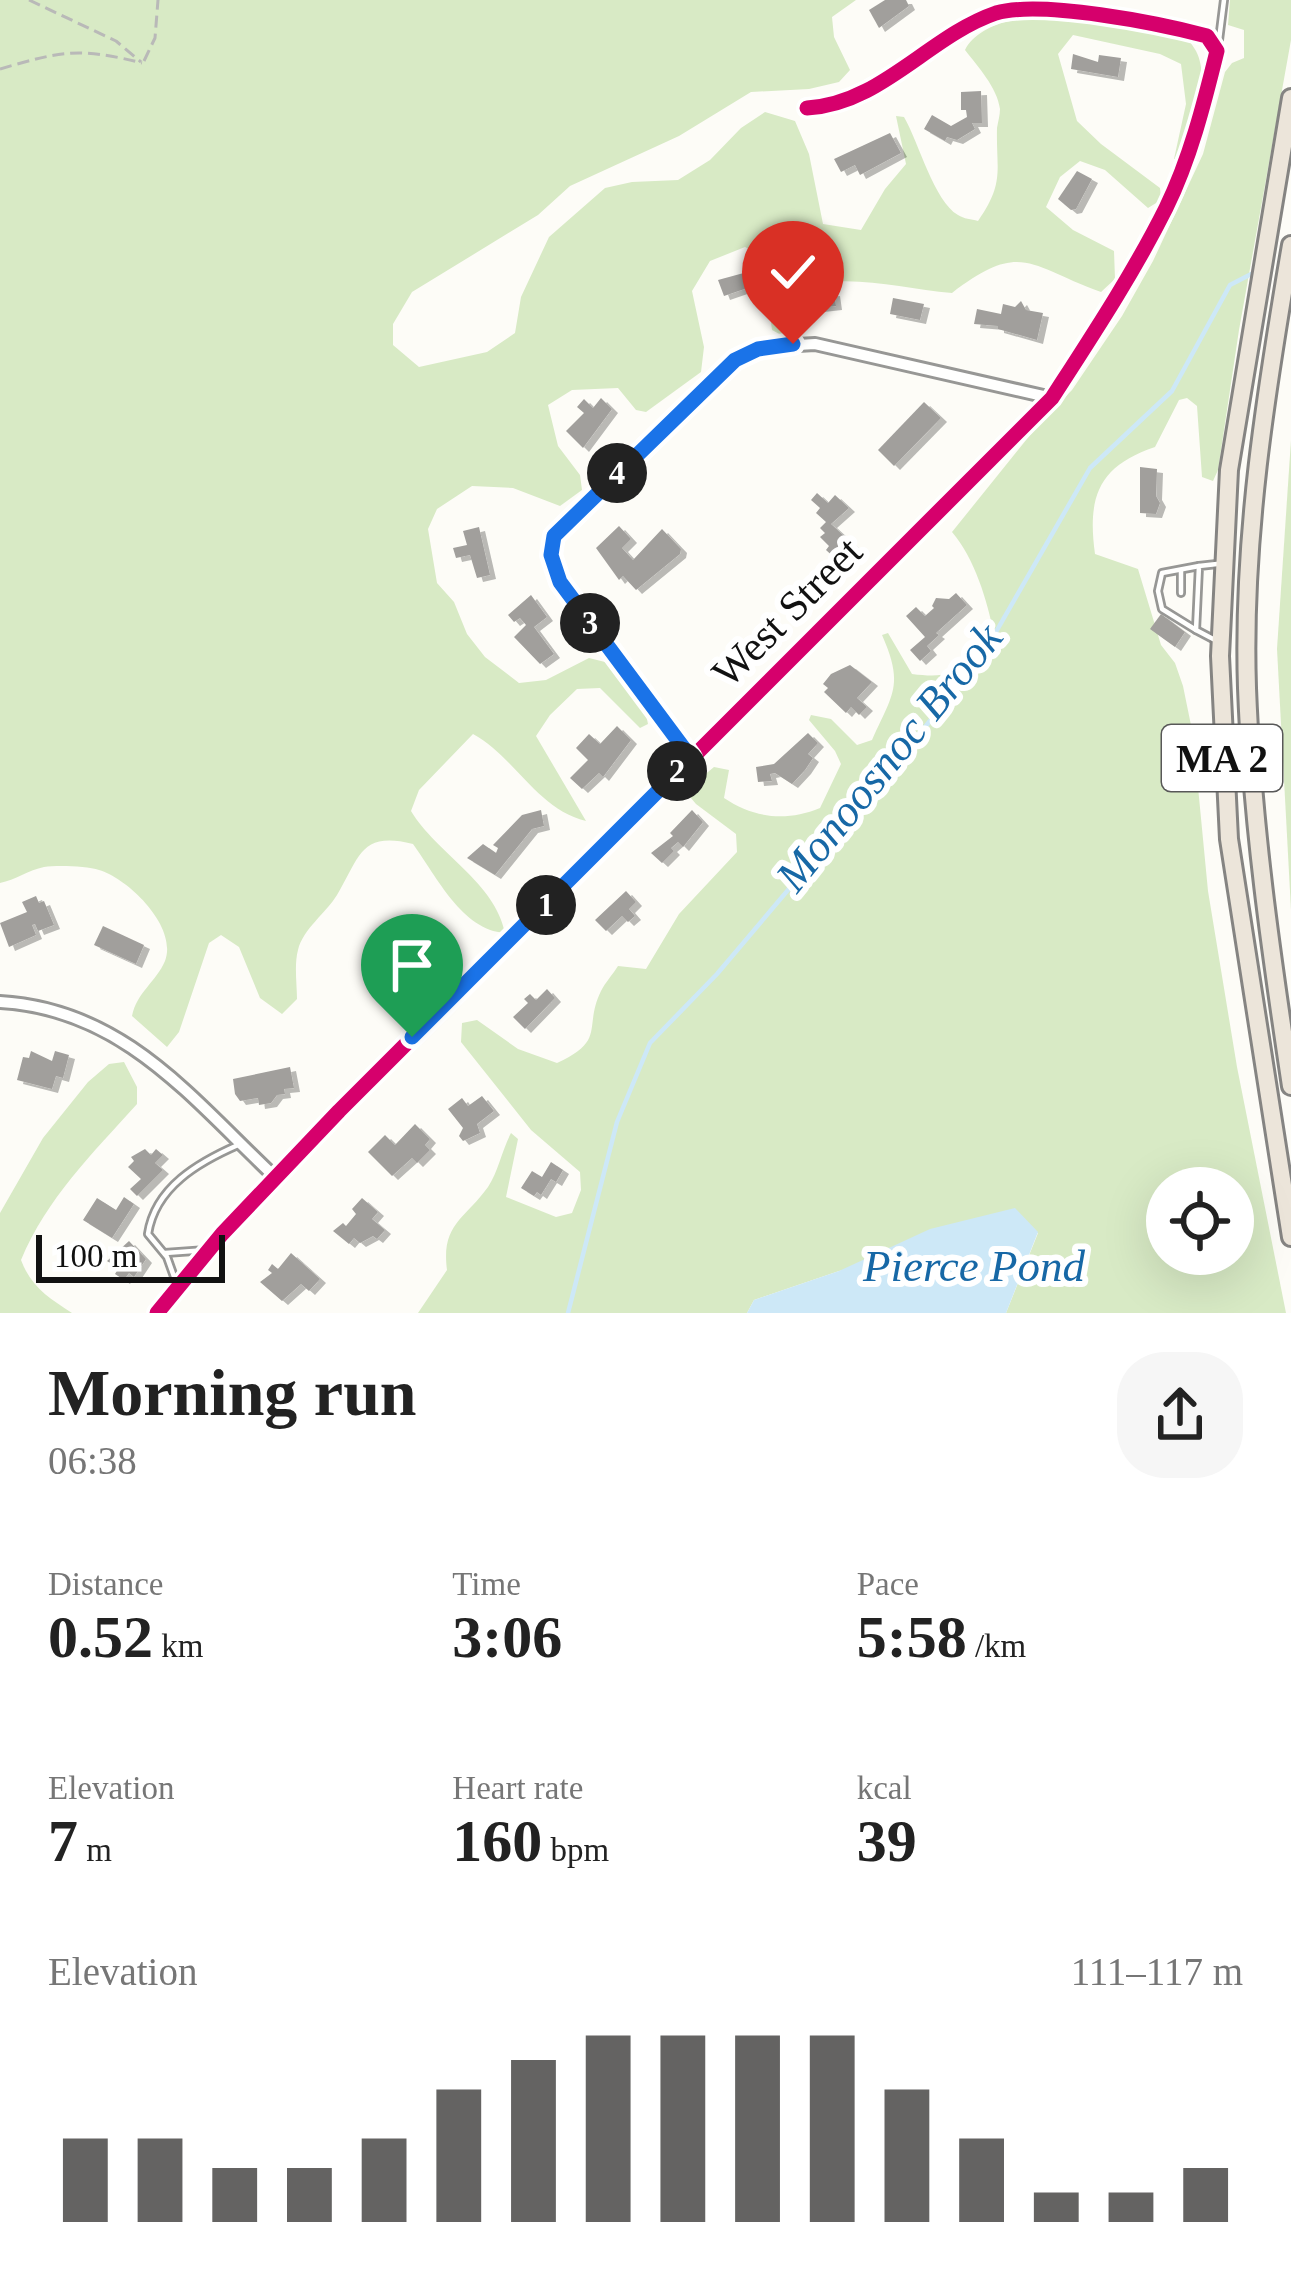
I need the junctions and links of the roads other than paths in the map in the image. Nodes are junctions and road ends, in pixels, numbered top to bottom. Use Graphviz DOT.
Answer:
graph roads {
  1 [pos="1224,0"];
  2 [pos="1217,51"];
  3 [pos="1291,98"];
  4 [pos="807,109"];
  5 [pos="1291,245"];
  6 [pos="1052,398"];
  7 [pos="1222,564"];
  8 [pos="1199,566"];
  9 [pos="1181,570"];
  10 [pos="1181,593"];
  11 [pos="1181,607"];
  12 [pos="1179,620"];
  13 [pos="1196,630"];
  14 [pos="1220,644"];
  15 [pos="691,758"];
  16 [pos="0,1002"];
  17 [pos="1291,1086"];
  18 [pos="241,1144"];
  19 [pos="275,1177"];
  20 [pos="1291,1237"];
  21 [pos="207,1250"];
  22 [pos="165,1253"];
  23 [pos="177,1285"];
  24 [pos="158,1313"];
  1 -- 2 [label="lane"];
  2 -- 4 [label="street"];
  2 -- 6 [label="street, West Street"];
  3 -- 7 [label="highway, MA 2"];
  5 -- 17 [label="highway, MA 2"];
  6 -- 15 [label="street, West Street"];
  6 -- 15 [label="street"];
  7 -- 8 [label="lane"];
  7 -- 14 [label="highway, MA 2"];
  8 -- 9 [label="lane"];
  8 -- 13 [label="lane"];
  9 -- 10 [label="lane"];
  9 -- 12 [label="lane"];
  11 -- 12 [label="lane"];
  12 -- 13 [label="lane"];
  13 -- 14 [label="lane"];
  14 -- 20 [label="highway, MA 2"];
  15 -- 19 [label="street, West Street"];
  16 -- 18 [label="street"];
  18 -- 19 [label="street"];
  18 -- 22 [label="lane"];
  19 -- 21 [label="street, West Street"];
  21 -- 22 [label="lane"];
  21 -- 23 [label="street, West Street"];
  22 -- 23 [label="lane"];
  23 -- 24 [label="street, West Street"];
}
